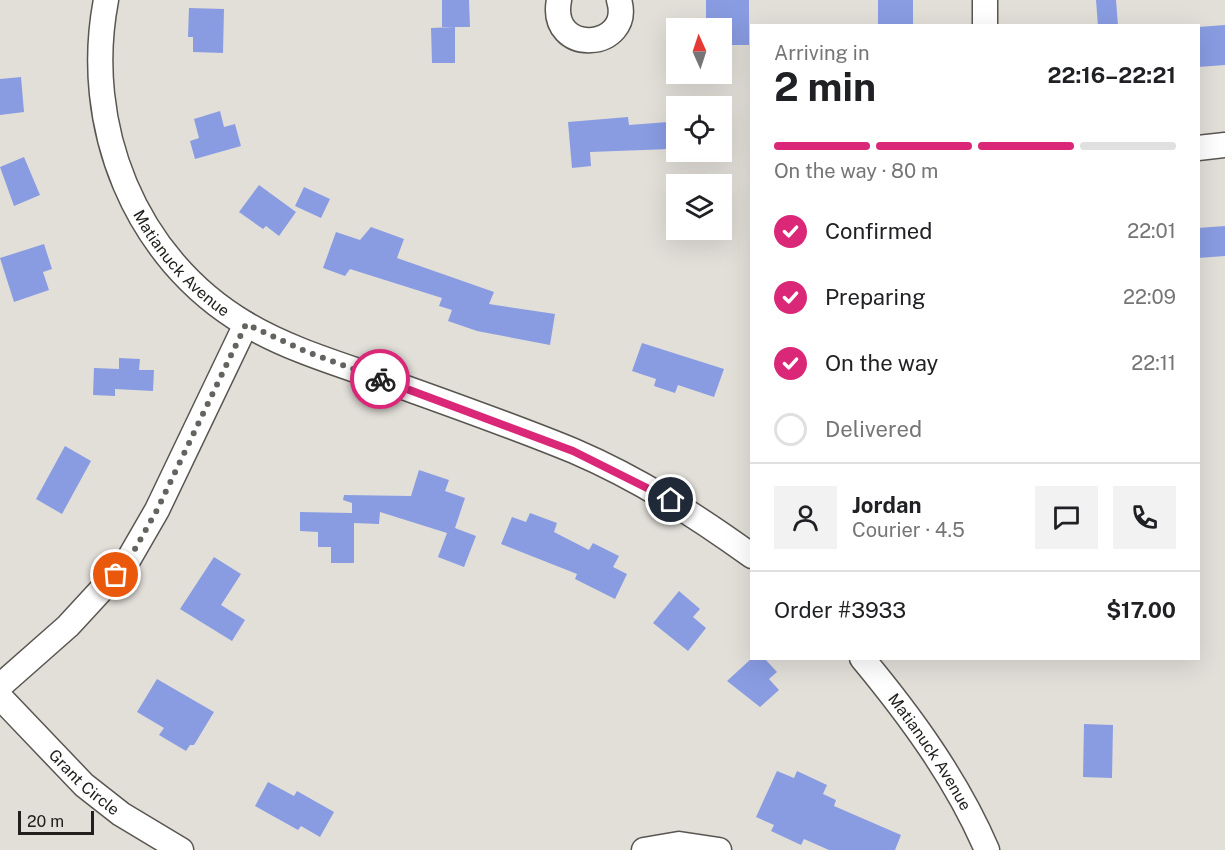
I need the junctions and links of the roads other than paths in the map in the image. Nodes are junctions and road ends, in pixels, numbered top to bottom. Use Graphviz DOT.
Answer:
graph roads {
  1 [pos="106,0"];
  2 [pos="559,0"];
  3 [pos="620,0"];
  4 [pos="985,0"];
  5 [pos="985,24"];
  6 [pos="1225,145"];
  7 [pos="1200,148"];
  8 [pos="246,324"];
  9 [pos="750,555"];
  10 [pos="864,660"];
  11 [pos="0,686"];
  12 [pos="0,697"];
  13 [pos="181,850"];
  14 [pos="644,850"];
  15 [pos="719,850"];
  16 [pos="987,850"];
  1 -- 8 [label="street, Matianuck Avenue"];
  2 -- 3 [label="street"];
  4 -- 5 [label="street"];
  6 -- 7 [label="street"];
  8 -- 9 [label="street, Matianuck Avenue"];
  8 -- 11 [label="street"];
  10 -- 16 [label="street, Matianuck Avenue"];
  12 -- 13 [label="street, Grant Circle"];
  14 -- 15 [label="street"];
}
